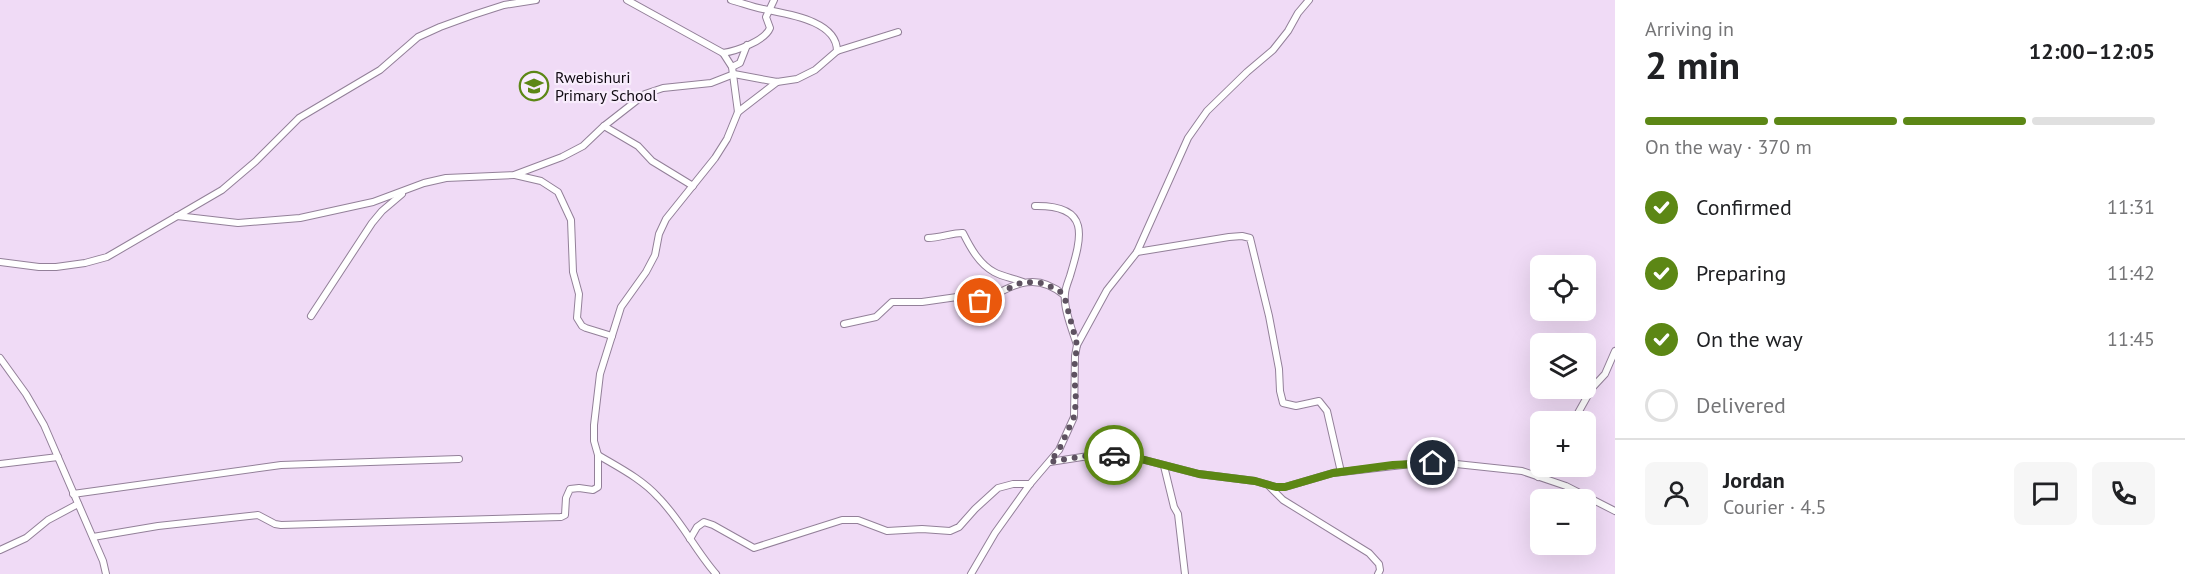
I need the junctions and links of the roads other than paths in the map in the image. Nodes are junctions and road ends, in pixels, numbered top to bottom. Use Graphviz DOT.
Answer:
graph roads {
  1 [pos="536,0"];
  2 [pos="627,0"];
  3 [pos="731,0"];
  4 [pos="774,0"];
  5 [pos="1309,0"];
  6 [pos="770,10"];
  7 [pos="898,32"];
  8 [pos="747,45"];
  9 [pos="837,51"];
  10 [pos="723,53"];
  11 [pos="733,71"];
  12 [pos="777,82"];
  13 [pos="738,112"];
  14 [pos="604,126"];
  15 [pos="514,175"];
  16 [pos="693,186"];
  17 [pos="405,192"];
  18 [pos="1035,206"];
  19 [pos="177,216"];
  20 [pos="928,238"];
  21 [pos="1137,252"];
  22 [pos="0,262"];
  23 [pos="1023,282"];
  24 [pos="1064,295"];
  25 [pos="311,316"];
  26 [pos="844,324"];
  27 [pos="612,336"];
  28 [pos="1077,345"];
  29 [pos="1615,351"];
  30 [pos="0,358"];
  31 [pos="1579,411"];
  32 [pos="598,454"];
  33 [pos="58,458"];
  34 [pos="459,459"];
  35 [pos="1050,462"];
  36 [pos="0,464"];
  37 [pos="1164,466"];
  38 [pos="1341,472"];
  39 [pos="1530,474"];
  40 [pos="1538,477"];
  41 [pos="1030,484"];
  42 [pos="1269,486"];
  43 [pos="73,494"];
  44 [pos="78,504"];
  45 [pos="1615,511"];
  46 [pos="93,537"];
  47 [pos="690,539"];
  48 [pos="0,550"];
  49 [pos="106,574"];
  50 [pos="717,574"];
  51 [pos="972,574"];
  52 [pos="1185,574"];
  53 [pos="1378,574"];
  1 -- 19 [label="street"];
  2 -- 10 [label="street"];
  3 -- 6 [label="street"];
  4 -- 6 [label="street"];
  5 -- 21 [label="street"];
  6 -- 8 [label="street"];
  6 -- 9 [label="street"];
  7 -- 9 [label="street"];
  8 -- 10 [label="street"];
  8 -- 11 [label="street"];
  9 -- 12 [label="street"];
  10 -- 11 [label="street"];
  11 -- 12 [label="street"];
  11 -- 13 [label="street"];
  11 -- 14 [label="street"];
  12 -- 13 [label="street"];
  13 -- 16 [label="street"];
  14 -- 15 [label="street"];
  14 -- 16 [label="street"];
  15 -- 17 [label="street"];
  15 -- 27 [label="street"];
  16 -- 27 [label="street"];
  17 -- 19 [label="street"];
  17 -- 25 [label="street"];
  18 -- 24 [label="street"];
  19 -- 22 [label="street"];
  20 -- 23 [label="street"];
  21 -- 28 [label="street"];
  21 -- 38 [label="street"];
  23 -- 24 [label="street"];
  23 -- 26 [label="street"];
  24 -- 28 [label="street"];
  27 -- 32 [label="street"];
  28 -- 35 [label="street"];
  29 -- 31 [label="street"];
  30 -- 33 [label="street"];
  32 -- 46 [label="street"];
  32 -- 47 [label="street"];
  33 -- 36 [label="street"];
  33 -- 43 [label="street"];
  34 -- 43 [label="street"];
  35 -- 37 [label="street"];
  35 -- 41 [label="street"];
  37 -- 42 [label="street"];
  37 -- 52 [label="street"];
  38 -- 39 [label="street"];
  38 -- 42 [label="street"];
  40 -- 45 [label="street"];
  41 -- 47 [label="street"];
  41 -- 51 [label="street"];
  42 -- 53 [label="street"];
  43 -- 44 [label="street"];
  44 -- 46 [label="street"];
  44 -- 48 [label="street"];
  46 -- 49 [label="street"];
  47 -- 50 [label="street"];
}
